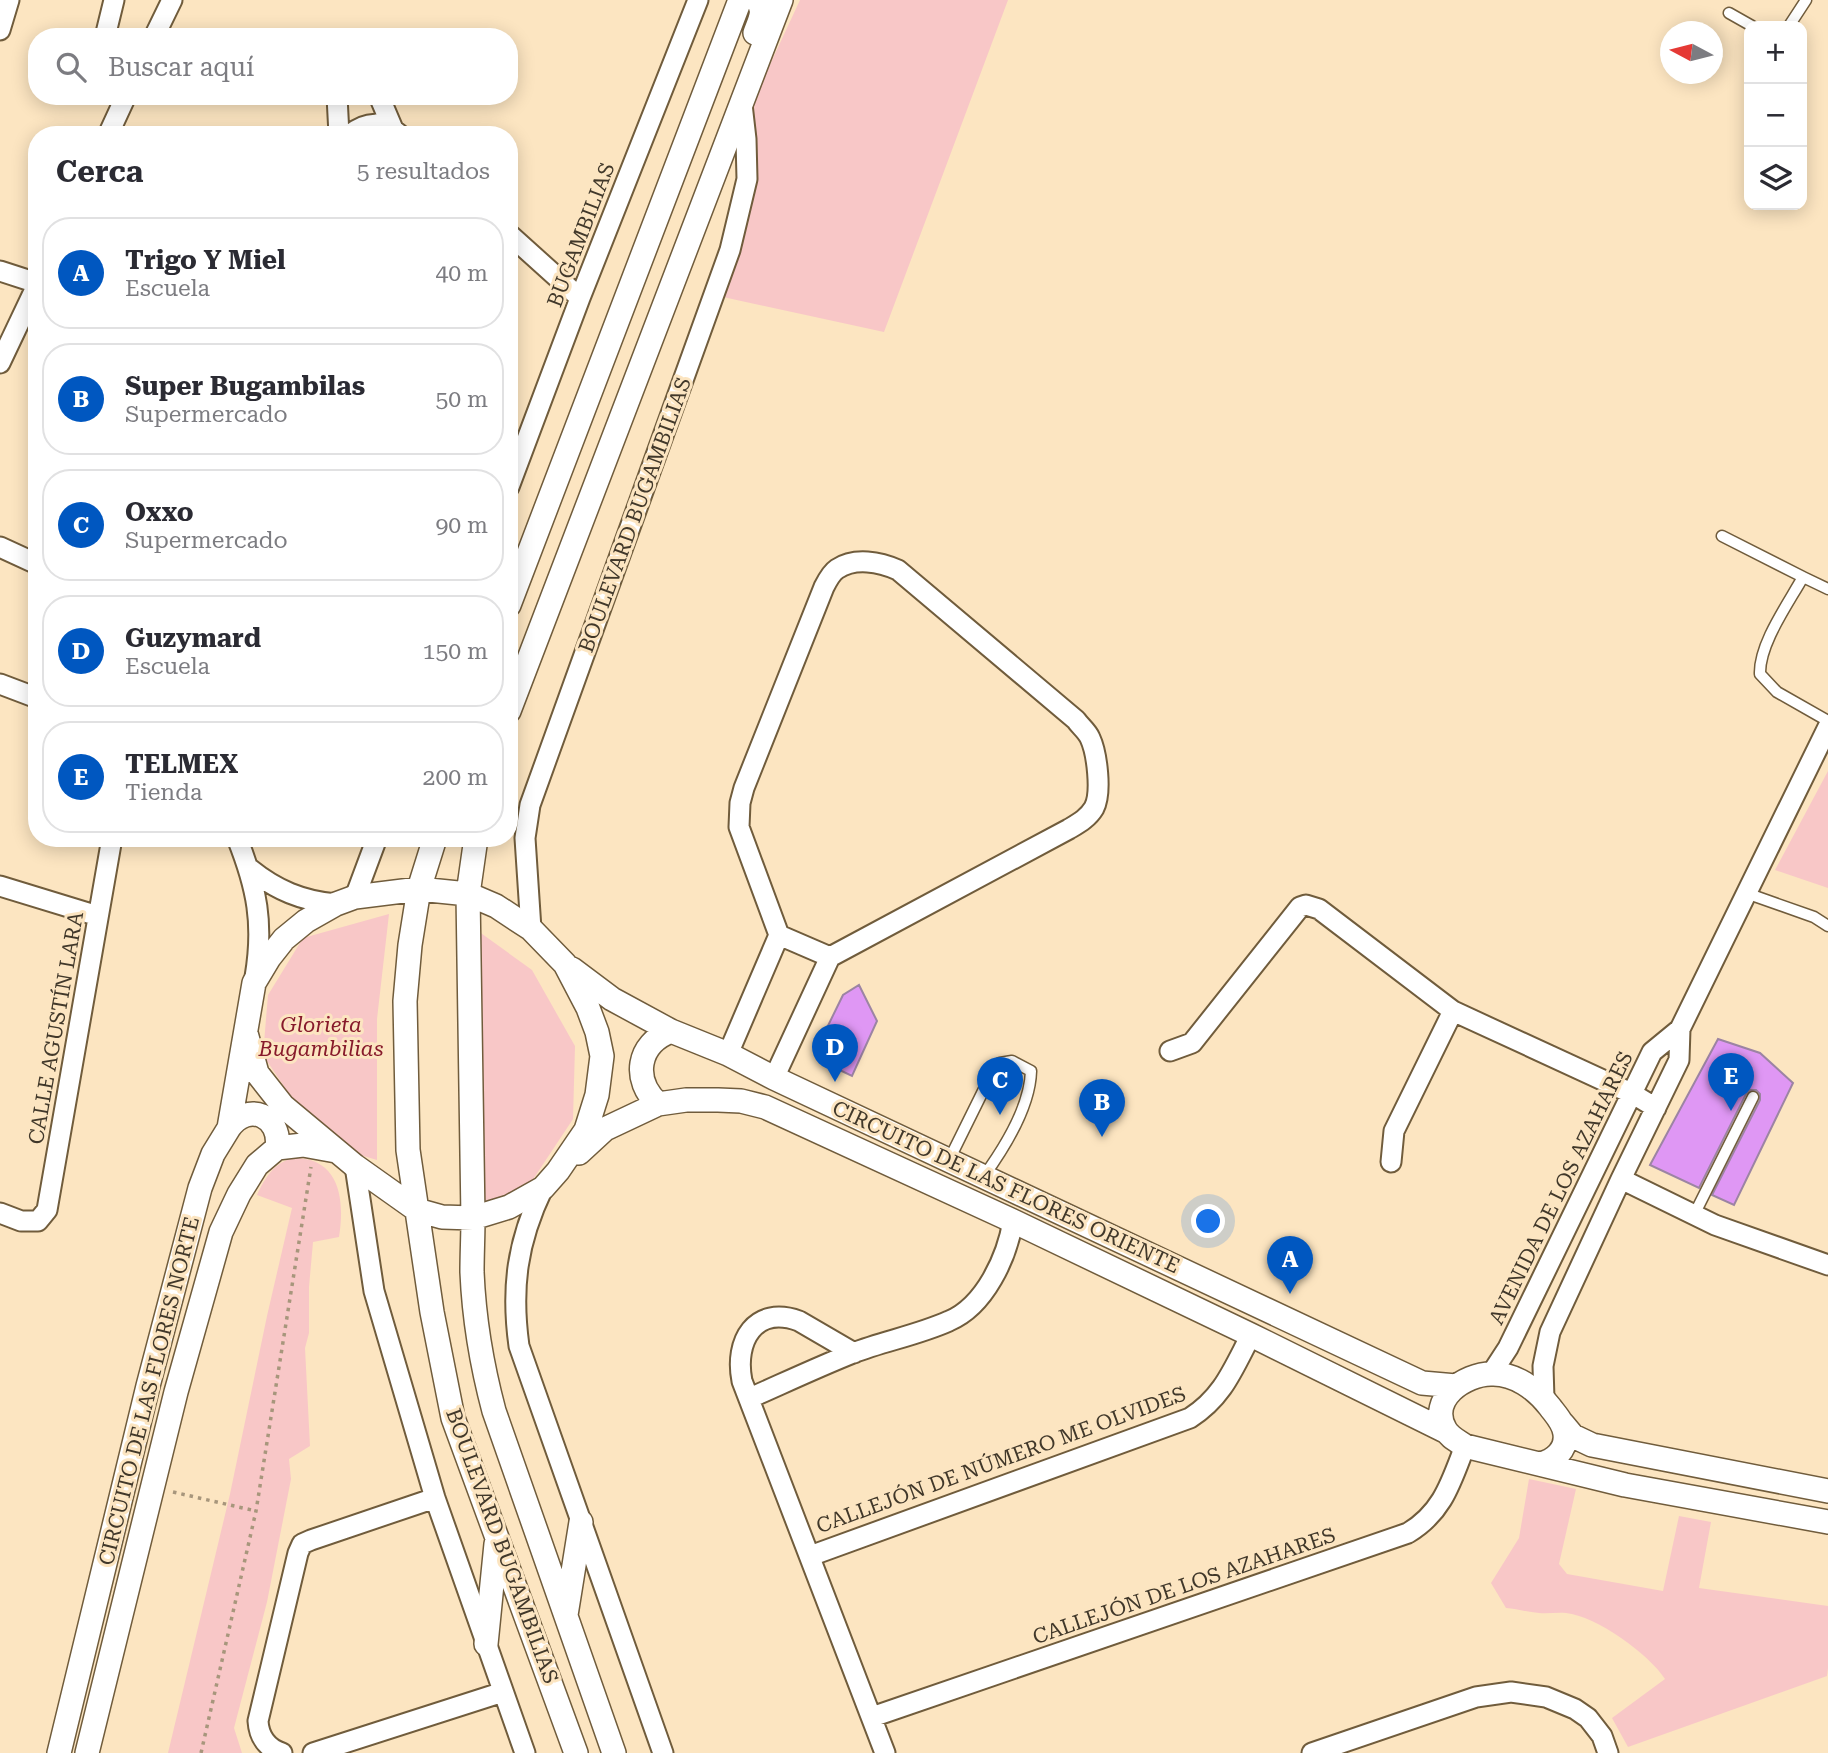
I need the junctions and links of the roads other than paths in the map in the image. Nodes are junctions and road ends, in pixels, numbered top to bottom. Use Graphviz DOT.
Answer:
graph roads {
  1 [pos="9,0"];
  2 [pos="114,0"];
  3 [pos="172,0"];
  4 [pos="698,0"];
  5 [pos="740,0"];
  6 [pos="757,0"];
  7 [pos="780,0"];
  8 [pos="1805,0"];
  9 [pos="1729,13"];
  10 [pos="1744,21"];
  11 [pos="1792,21"];
  12 [pos="107,28"];
  13 [pos="158,28"];
  14 [pos="0,30"];
  15 [pos="745,92"];
  16 [pos="122,105"];
  17 [pos="337,105"];
  18 [pos="384,105"];
  19 [pos="112,126"];
  20 [pos="339,126"];
  21 [pos="362,126"];
  22 [pos="387,126"];
  23 [pos="394,126"];
  24 [pos="518,242"];
  25 [pos="0,271"];
  26 [pos="28,281"];
  27 [pos="580,298"];
  28 [pos="28,303"];
  29 [pos="0,363"];
  30 [pos="518,464"];
  31 [pos="1722,537"];
  32 [pos="0,547"];
  33 [pos="28,560"];
  34 [pos="1803,577"];
  35 [pos="518,581"];
  36 [pos="1828,589"];
  37 [pos="0,684"];
  38 [pos="518,687"];
  39 [pos="28,695"];
  40 [pos="1828,721"];
  41 [pos="1828,727"];
  42 [pos="110,847"];
  43 [pos="241,847"];
  44 [pos="372,847"];
  45 [pos="432,847"];
  46 [pos="475,847"];
  47 [pos="250,869"];
  48 [pos="0,886"];
  49 [pos="419,889"];
  50 [pos="1746,893"];
  51 [pos="468,894"];
  52 [pos="346,900"];
  53 [pos="98,916"];
  54 [pos="1828,926"];
  55 [pos="531,929"];
  56 [pos="779,935"];
  57 [pos="830,957"];
  58 [pos="565,964"];
  59 [pos="254,983"];
  60 [pos="1453,1011"];
  61 [pos="1680,1029"];
  62 [pos="671,1031"];
  63 [pos="246,1033"];
  64 [pos="1170,1051"];
  65 [pos="728,1054"];
  66 [pos="774,1078"];
  67 [pos="1633,1094"];
  68 [pos="1753,1097"];
  69 [pos="658,1104"];
  70 [pos="1656,1108"];
  71 [pos="229,1128"];
  72 [pos="277,1148"];
  73 [pos="347,1158"];
  74 [pos="948,1160"];
  75 [pos="1391,1162"];
  76 [pos="984,1176"];
  77 [pos="1621,1179"];
  78 [pos="551,1180"];
  79 [pos="417,1210"];
  80 [pos="0,1213"];
  81 [pos="1693,1215"];
  82 [pos="474,1218"];
  83 [pos="1013,1221"];
  84 [pos="1828,1265"];
  85 [pos="1251,1335"];
  86 [pos="854,1353"];
  87 [pos="1491,1374"];
  88 [pos="1456,1385"];
  89 [pos="148,1386"];
  90 [pos="176,1392"];
  91 [pos="750,1398"];
  92 [pos="1544,1399"];
  93 [pos="1563,1424"];
  94 [pos="1445,1431"];
  95 [pos="1465,1446"];
  96 [pos="1540,1464"];
  97 [pos="1828,1491"];
  98 [pos="435,1498"];
  99 [pos="582,1522"];
  100 [pos="1828,1522"];
  101 [pos="497,1538"];
  102 [pos="810,1556"];
  103 [pos="565,1618"];
  104 [pos="486,1644"];
  105 [pos="503,1692"];
  106 [pos="872,1717"];
  107 [pos="59,1753"];
  108 [pos="87,1753"];
  109 [pos="282,1753"];
  110 [pos="313,1753"];
  111 [pos="525,1753"];
  112 [pos="576,1753"];
  113 [pos="614,1753"];
  114 [pos="663,1753"];
  115 [pos="885,1753"];
  116 [pos="1311,1753"];
  117 [pos="1608,1753"];
  1 -- 14 [label="street"];
  2 -- 12 [label="street"];
  3 -- 13 [label="street"];
  4 -- 27 [label="street, BUGAMBILIAS"];
  5 -- 35 [label="street"];
  6 -- 15 [label="street"];
  7 -- 15 [label="street, BOULEVARD BUGAMBILIAS"];
  8 -- 11 [label="lane"];
  9 -- 10 [label="lane"];
  15 -- 38 [label="street, BOULEVARD BUGAMBILIAS"];
  15 -- 55 [label="street, BOULEVARD BUGAMBILIAS"];
  16 -- 19 [label="street"];
  17 -- 20 [label="street"];
  18 -- 23 [label="street"];
  21 -- 22 [label="street"];
  24 -- 27 [label="street"];
  25 -- 26 [label="street"];
  27 -- 30 [label="street, BUGAMBILIAS"];
  28 -- 29 [label="street"];
  31 -- 34 [label="lane"];
  32 -- 33 [label="street"];
  34 -- 36 [label="lane"];
  34 -- 40 [label="lane"];
  37 -- 39 [label="street"];
  41 -- 50 [label="street, AVENIDA DE LOS AZAHARES"];
  42 -- 53 [label="street, CALLE AGUSTÍN LARA"];
  43 -- 47 [label="street"];
  44 -- 52 [label="street"];
  45 -- 49 [label="street, BOULEVARD BUGAMBILIAS"];
  46 -- 51 [label="street, BOULEVARD BUGAMBILIAS"];
  47 -- 52 [label="street"];
  47 -- 59 [label="street"];
  48 -- 53 [label="street"];
  49 -- 51 [label="street"];
  49 -- 52 [label="street"];
  49 -- 79 [label="street, BOULEVARD BUGAMBILIAS"];
  50 -- 54 [label="lane"];
  50 -- 61 [label="street, AVENIDA DE LOS AZAHARES"];
  51 -- 55 [label="street"];
  51 -- 82 [label="street, BOULEVARD BUGAMBILIAS"];
  52 -- 59 [label="street"];
  53 -- 80 [label="street, CALLE AGUSTÍN LARA"];
  55 -- 58 [label="street"];
  56 -- 57 [label="street"];
  56 -- 57 [label="street"];
  56 -- 65 [label="street"];
  57 -- 66 [label="street"];
  58 -- 62 [label="street, CIRCUITO DE LAS FLORES ORIENTE"];
  58 -- 78 [label="street"];
  59 -- 63 [label="street, CIRCUITO DE LAS FLORES NORTE"];
  60 -- 64 [label="street"];
  60 -- 67 [label="street"];
  60 -- 75 [label="street"];
  61 -- 67 [label="street, AVENIDA DE LOS AZAHARES"];
  61 -- 70 [label="street, AVENIDA DE LOS AZAHARES"];
  62 -- 65 [label="street, CIRCUITO DE LAS FLORES ORIENTE"];
  62 -- 69 [label="street"];
  63 -- 71 [label="street, CIRCUITO DE LAS FLORES NORTE"];
  63 -- 73 [label="street"];
  65 -- 66 [label="street, CIRCUITO DE LAS FLORES ORIENTE"];
  66 -- 74 [label="street, CIRCUITO DE LAS FLORES ORIENTE"];
  67 -- 70 [label="street"];
  67 -- 87 [label="street, AVENIDA DE LOS AZAHARES"];
  68 -- 81 [label="lane"];
  69 -- 78 [label="street, CIRCUITO DE LAS FLORES ORIENTE"];
  69 -- 83 [label="street, CIRCUITO DE LAS FLORES ORIENTE"];
  70 -- 77 [label="street, AVENIDA DE LOS AZAHARES"];
  71 -- 72 [label="street"];
  71 -- 89 [label="street, CIRCUITO DE LAS FLORES NORTE"];
  72 -- 73 [label="street"];
  72 -- 90 [label="street, CIRCUITO DE LAS FLORES NORTE"];
  73 -- 79 [label="street"];
  73 -- 98 [label="street, BOULEVARD BUGAMBILIAS"];
  74 -- 76 [label="street, CIRCUITO DE LAS FLORES ORIENTE"];
  74 -- 76 [label="lane"];
  76 -- 88 [label="street, CIRCUITO DE LAS FLORES ORIENTE"];
  77 -- 81 [label="street"];
  77 -- 92 [label="street, AVENIDA DE LOS AZAHARES"];
  78 -- 82 [label="street"];
  78 -- 99 [label="street"];
  79 -- 82 [label="street"];
  79 -- 101 [label="street, BOULEVARD BUGAMBILIAS"];
  81 -- 84 [label="street"];
  82 -- 103 [label="street, BOULEVARD BUGAMBILIAS"];
  83 -- 85 [label="street, CIRCUITO DE LAS FLORES ORIENTE"];
  83 -- 86 [label="street"];
  85 -- 94 [label="street, CIRCUITO DE LAS FLORES ORIENTE"];
  85 -- 102 [label="street, CALLEJÓN DE NÚMERO ME OLVIDES"];
  86 -- 91 [label="street"];
  86 -- 91 [label="street"];
  87 -- 88 [label="street"];
  87 -- 92 [label="street"];
  88 -- 94 [label="street"];
  89 -- 90 [label="street"];
  89 -- 107 [label="street, CIRCUITO DE LAS FLORES NORTE"];
  90 -- 108 [label="street, CIRCUITO DE LAS FLORES NORTE"];
  91 -- 102 [label="street"];
  92 -- 93 [label="street"];
  93 -- 96 [label="street"];
  93 -- 97 [label="street"];
  94 -- 95 [label="street"];
  95 -- 96 [label="street"];
  95 -- 106 [label="street, CALLEJÓN DE LOS AZAHARES"];
  96 -- 100 [label="street"];
  98 -- 104 [label="street, BOULEVARD BUGAMBILIAS"];
  98 -- 109 [label="street"];
  99 -- 103 [label="street"];
  99 -- 114 [label="street"];
  101 -- 104 [label="street"];
  101 -- 112 [label="street, BOULEVARD BUGAMBILIAS"];
  102 -- 106 [label="street"];
  103 -- 113 [label="street, BOULEVARD BUGAMBILIAS"];
  104 -- 105 [label="street, BOULEVARD BUGAMBILIAS"];
  105 -- 110 [label="street"];
  105 -- 111 [label="street, BOULEVARD BUGAMBILIAS"];
  106 -- 115 [label="street"];
  116 -- 117 [label="street"];
}
